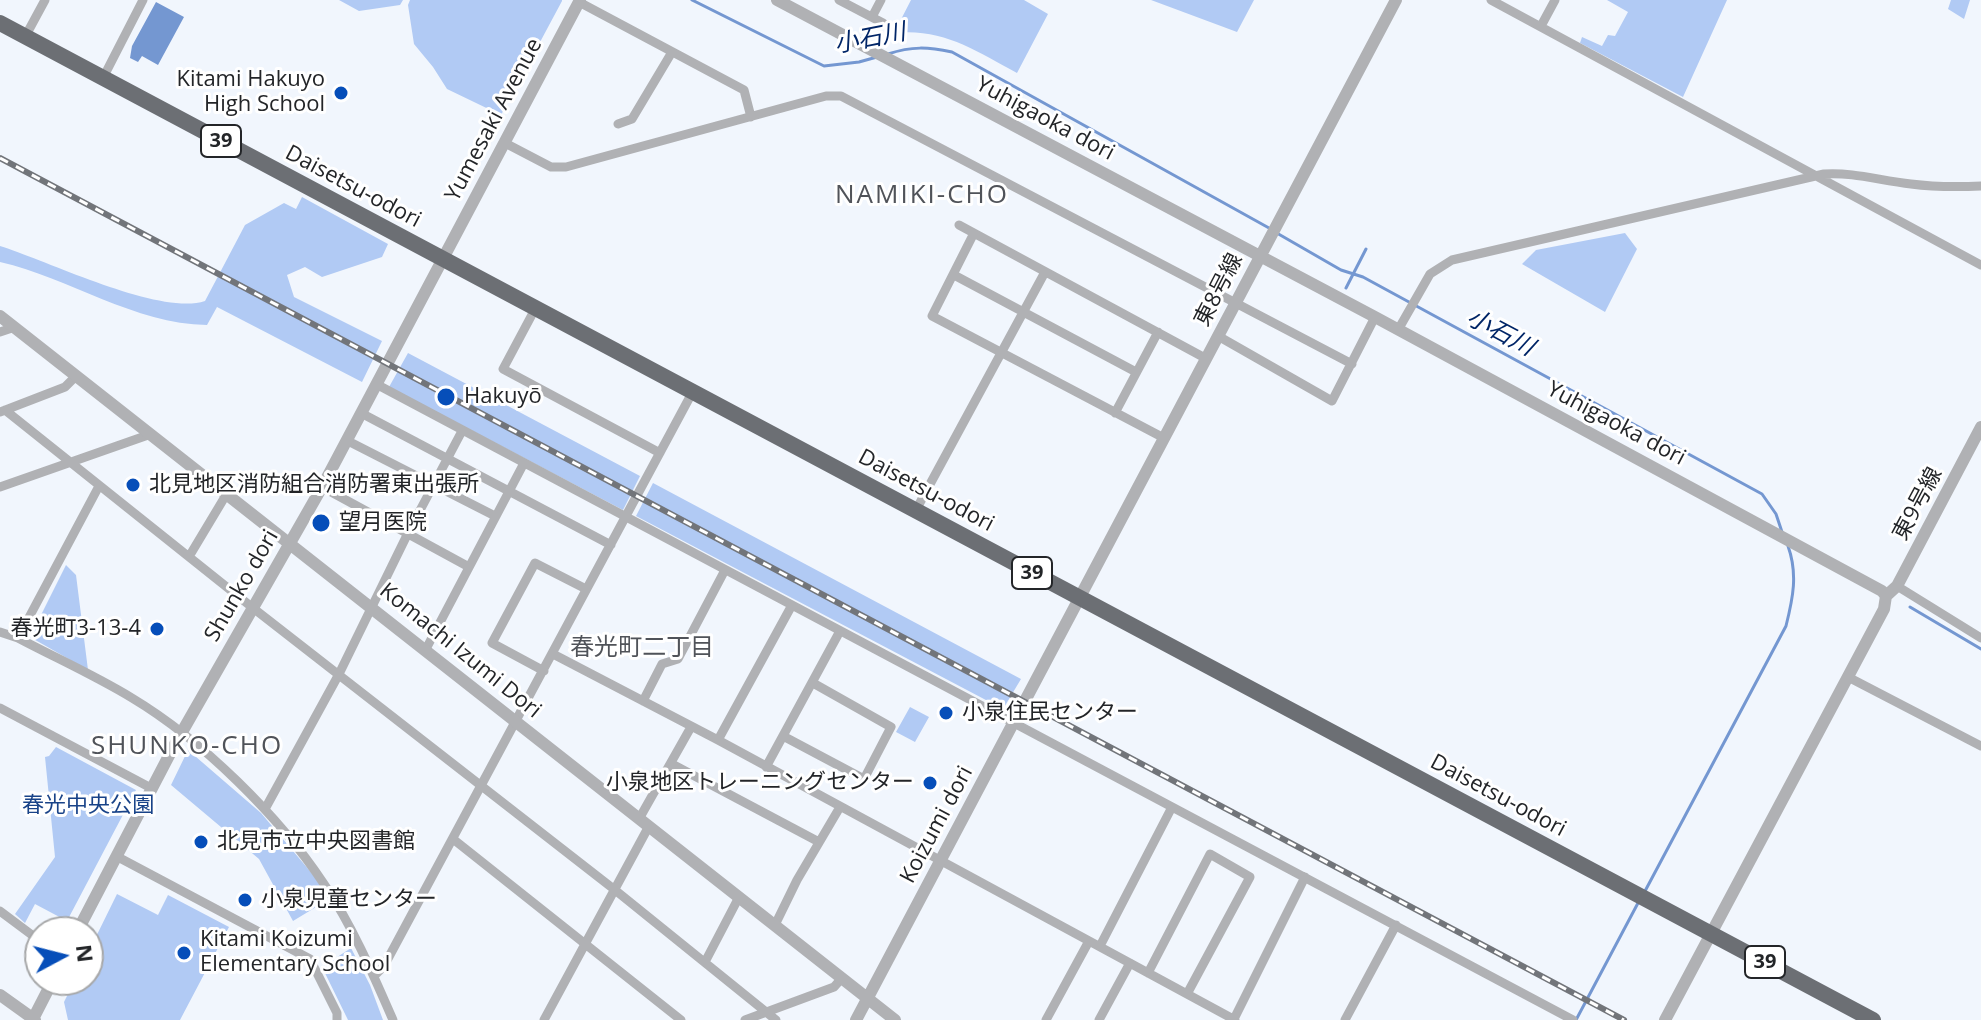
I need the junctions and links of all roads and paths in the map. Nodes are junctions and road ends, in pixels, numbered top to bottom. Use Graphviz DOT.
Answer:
graph roads {
  1 [pos="45,0"];
  2 [pos="143,0"];
  3 [pos="777,0"];
  4 [pos="839,0"];
  5 [pos="881,0"];
  6 [pos="1396,0"];
  7 [pos="1491,0"];
  8 [pos="1555,0"];
  9 [pos="580,1"];
  10 [pos="872,17"];
  11 [pos="0,23"];
  12 [pos="883,23"];
  13 [pos="1541,26"];
  14 [pos="25,37"];
  15 [pos="672,52"];
  16 [pos="103,78"];
  17 [pos="751,117"];
  18 [pos="618,124"];
  19 [pos="505,143"];
  20 [pos="1815,176"];
  21 [pos="1981,186"];
  22 [pos="959,225"];
  23 [pos="974,233"];
  24 [pos="1258,256"];
  25 [pos="442,259"];
  26 [pos="1981,265"];
  27 [pos="1045,272"];
  28 [pos="954,275"];
  29 [pos="1235,302"];
  30 [pos="535,309"];
  31 [pos="1023,311"];
  32 [pos="0,316"];
  33 [pos="1375,317"];
  34 [pos="15,327"];
  35 [pos="1398,330"];
  36 [pos="0,332"];
  37 [pos="1158,332"];
  38 [pos="1218,336"];
  39 [pos="1001,351"];
  40 [pos="1205,358"];
  41 [pos="1352,364"];
  42 [pos="1136,372"];
  43 [pos="76,376"];
  44 [pos="376,384"];
  45 [pos="692,393"];
  46 [pos="3,411"];
  47 [pos="361,413"];
  48 [pos="1115,413"];
  49 [pos="1981,427"];
  50 [pos="462,431"];
  51 [pos="151,434"];
  52 [pos="1162,437"];
  53 [pos="346,440"];
  54 [pos="660,453"];
  55 [pos="448,459"];
  56 [pos="72,463"];
  57 [pos="524,463"];
  58 [pos="434,485"];
  59 [pos="99,486"];
  60 [pos="0,487"];
  61 [pos="322,487"];
  62 [pos="509,491"];
  63 [pos="226,495"];
  64 [pos="916,510"];
  65 [pos="495,516"];
  66 [pos="626,517"];
  67 [pos="408,533"];
  68 [pos="290,543"];
  69 [pos="611,545"];
  70 [pos="190,555"];
  71 [pos="469,567"];
  72 [pos="725,570"];
  73 [pos="1897,586"];
  74 [pos="586,589"];
  75 [pos="1886,596"];
  76 [pos="1079,598"];
  77 [pos="792,605"];
  78 [pos="371,606"];
  79 [pos="253,608"];
  80 [pos="840,631"];
  81 [pos="0,632"];
  82 [pos="18,638"];
  83 [pos="1981,638"];
  84 [pos="426,649"];
  85 [pos="553,654"];
  86 [pos="544,671"];
  87 [pos="339,674"];
  88 [pos="1848,677"];
  89 [pos="813,683"];
  90 [pos="643,701"];
  91 [pos="0,708"];
  92 [pos="516,721"];
  93 [pos="1013,724"];
  94 [pos="691,727"];
  95 [pos="181,732"];
  96 [pos="783,736"];
  97 [pos="718,740"];
  98 [pos="1981,746"];
  99 [pos="672,764"];
  100 [pos="766,767"];
  101 [pos="480,786"];
  102 [pos="151,788"];
  103 [pos="840,807"];
  104 [pos="1172,807"];
  105 [pos="265,809"];
  106 [pos="644,822"];
  107 [pos="453,839"];
  108 [pos="819,842"];
  109 [pos="116,856"];
  110 [pos="940,862"];
  111 [pos="1305,877"];
  112 [pos="615,890"];
  113 [pos="739,897"];
  114 [pos="0,911"];
  115 [pos="85,916"];
  116 [pos="775,925"];
  117 [pos="1396,925"];
  118 [pos="24,929"];
  119 [pos="1711,934"];
  120 [pos="1089,941"];
  121 [pos="585,945"];
  122 [pos="1100,946"];
  123 [pos="705,962"];
  124 [pos="1130,963"];
  125 [pos="1148,973"];
  126 [pos="374,976"];
  127 [pos="842,978"];
  128 [pos="1187,994"];
  129 [pos="0,995"];
  130 [pos="45,996"];
  131 [pos="867,999"];
  132 [pos="767,1012"];
  133 [pos="34,1020"];
  134 [pos="337,1020"];
  135 [pos="393,1020"];
  136 [pos="544,1020"];
  137 [pos="681,1020"];
  138 [pos="745,1020"];
  139 [pos="776,1020"];
  140 [pos="856,1020"];
  141 [pos="895,1020"];
  142 [pos="1046,1020"];
  143 [pos="1099,1020"];
  144 [pos="1234,1020"];
  145 [pos="1345,1020"];
  146 [pos="1573,1020"];
  147 [pos="1665,1020"];
  148 [pos="1873,1020"];
  1 -- 14 [label="street"];
  2 -- 16 [label="street"];
  3 -- 24 [label="street, Yuhigaoka dori"];
  4 -- 10 [label="street"];
  5 -- 10 [label="street"];
  6 -- 24 [label="street, 東8号線"];
  7 -- 13 [label="street"];
  8 -- 13 [label="street"];
  9 -- 15 [label="street"];
  9 -- 19 [label="street, Yumesaki Avenue"];
  10 -- 12 [label="street"];
  11 -- 14 [label="highway, Daisetsu-odori / 39"];
  13 -- 20 [label="street"];
  14 -- 16 [label="highway, Daisetsu-odori / 39"];
  15 -- 17 [label="street"];
  15 -- 18 [label="street"];
  16 -- 25 [label="highway, Daisetsu-odori / 39"];
  17 -- 19 [label="street"];
  17 -- 29 [label="street"];
  19 -- 25 [label="street, Yumesaki Avenue"];
  20 -- 21 [label="street"];
  20 -- 26 [label="street"];
  20 -- 35 [label="street"];
  22 -- 23 [label="street"];
  23 -- 27 [label="street"];
  23 -- 28 [label="street"];
  24 -- 29 [label="street, 東8号線"];
  24 -- 33 [label="street, Yuhigaoka dori"];
  25 -- 30 [label="highway, Daisetsu-odori / 39"];
  25 -- 44 [label="street, Shunko dori"];
  27 -- 31 [label="street"];
  27 -- 37 [label="street"];
  28 -- 31 [label="street"];
  28 -- 39 [label="street"];
  29 -- 38 [label="street, 東8号線"];
  29 -- 41 [label="street"];
  30 -- 45 [label="highway, Daisetsu-odori / 39"];
  30 -- 54 [label="street"];
  31 -- 39 [label="street"];
  31 -- 42 [label="street"];
  32 -- 34 [label="street, Komachi Izumi Dori"];
  33 -- 35 [label="street, Yuhigaoka dori"];
  33 -- 41 [label="street"];
  34 -- 36 [label="street"];
  34 -- 43 [label="street, Komachi Izumi Dori"];
  35 -- 75 [label="street, Yuhigaoka dori"];
  37 -- 40 [label="street"];
  37 -- 42 [label="street"];
  38 -- 40 [label="street, 東8号線"];
  38 -- 41 [label="street"];
  39 -- 48 [label="street"];
  39 -- 64 [label="street"];
  40 -- 52 [label="street, 東8号線"];
  42 -- 48 [label="street"];
  43 -- 46 [label="street"];
  43 -- 51 [label="street, Komachi Izumi Dori"];
  44 -- 47 [label="street, Shunko dori"];
  44 -- 50 [label="street"];
  45 -- 54 [label="street"];
  45 -- 64 [label="highway, Daisetsu-odori / 39"];
  46 -- 56 [label="street"];
  47 -- 53 [label="street, Shunko dori"];
  47 -- 55 [label="street"];
  48 -- 52 [label="street"];
  49 -- 73 [label="street, 東9号線"];
  50 -- 55 [label="street"];
  50 -- 57 [label="street"];
  51 -- 56 [label="street"];
  51 -- 63 [label="street, Komachi Izumi Dori"];
  52 -- 76 [label="street, 東8号線"];
  53 -- 58 [label="street"];
  53 -- 61 [label="street, Shunko dori"];
  54 -- 66 [label="street"];
  55 -- 58 [label="street"];
  55 -- 62 [label="street"];
  56 -- 59 [label="street"];
  56 -- 60 [label="street"];
  57 -- 62 [label="street"];
  57 -- 66 [label="street"];
  58 -- 65 [label="street"];
  58 -- 67 [label="street"];
  59 -- 70 [label="street"];
  59 -- 82 [label="street"];
  61 -- 67 [label="street"];
  61 -- 68 [label="street, Shunko dori"];
  62 -- 65 [label="street"];
  62 -- 69 [label="street"];
  63 -- 68 [label="street, Komachi Izumi Dori"];
  63 -- 70 [label="street"];
  64 -- 76 [label="highway, Daisetsu-odori / 39"];
  65 -- 71 [label="street"];
  66 -- 69 [label="street"];
  66 -- 72 [label="street"];
  67 -- 71 [label="street"];
  67 -- 78 [label="street"];
  68 -- 78 [label="street, Komachi Izumi Dori"];
  68 -- 79 [label="street, Shunko dori"];
  69 -- 74 [label="street"];
  70 -- 79 [label="street"];
  71 -- 84 [label="street"];
  72 -- 77 [label="street"];
  72 -- 90 [label="street"];
  73 -- 75 [label="street, 東9号線"];
  73 -- 83 [label="street"];
  74 -- 85 [label="street"];
  74 -- 86 [label="street"];
  75 -- 88 [label="street"];
  76 -- 93 [label="street, Koizumi dori"];
  76 -- 119 [label="highway, Daisetsu-odori / 39"];
  77 -- 80 [label="street"];
  77 -- 97 [label="street"];
  78 -- 84 [label="street, Komachi Izumi Dori"];
  78 -- 87 [label="street"];
  79 -- 87 [label="street"];
  79 -- 95 [label="street, Shunko dori"];
  80 -- 89 [label="street"];
  80 -- 93 [label="street"];
  81 -- 82 [label="street"];
  82 -- 95 [label="street"];
  84 -- 92 [label="street, Komachi Izumi Dori"];
  85 -- 86 [label="street"];
  85 -- 90 [label="street"];
  86 -- 92 [label="street"];
  87 -- 101 [label="street"];
  87 -- 105 [label="street"];
  88 -- 98 [label="street"];
  88 -- 119 [label="street"];
  89 -- 96 [label="street"];
  89 -- 96 [label="street"];
  90 -- 94 [label="street"];
  91 -- 102 [label="street"];
  92 -- 101 [label="street"];
  92 -- 106 [label="street, Komachi Izumi Dori"];
  93 -- 104 [label="street"];
  93 -- 110 [label="street, Koizumi dori"];
  94 -- 97 [label="street"];
  94 -- 99 [label="street"];
  95 -- 102 [label="street, Shunko dori"];
  95 -- 105 [label="street"];
  96 -- 100 [label="street"];
  97 -- 100 [label="street"];
  99 -- 106 [label="street"];
  99 -- 108 [label="street"];
  100 -- 103 [label="street"];
  101 -- 107 [label="street"];
  101 -- 112 [label="street"];
  102 -- 109 [label="street, Shunko dori"];
  103 -- 108 [label="street"];
  103 -- 110 [label="street"];
  104 -- 111 [label="street"];
  104 -- 122 [label="street"];
  105 -- 126 [label="street"];
  106 -- 112 [label="street"];
  106 -- 113 [label="street, Komachi Izumi Dori"];
  107 -- 121 [label="street"];
  107 -- 126 [label="street"];
  108 -- 116 [label="street"];
  109 -- 115 [label="street, Shunko dori"];
  109 -- 134 [label="street"];
  110 -- 120 [label="street"];
  110 -- 131 [label="street, Koizumi dori"];
  111 -- 117 [label="street"];
  111 -- 144 [label="street"];
  112 -- 121 [label="street"];
  112 -- 123 [label="street"];
  113 -- 116 [label="street, Komachi Izumi Dori"];
  113 -- 123 [label="street"];
  114 -- 118 [label="street"];
  116 -- 127 [label="street, Komachi Izumi Dori"];
  117 -- 145 [label="street"];
  117 -- 146 [label="street"];
  119 -- 147 [label="street"];
  119 -- 148 [label="highway, Daisetsu-odori / 39"];
  120 -- 122 [label="street"];
  120 -- 142 [label="street"];
  121 -- 136 [label="street"];
  121 -- 137 [label="street"];
  122 -- 124 [label="street"];
  123 -- 132 [label="street"];
  124 -- 125 [label="street"];
  124 -- 143 [label="street"];
  125 -- 128 [label="street"];
  125 -- 128 [label="street"];
  126 -- 135 [label="street"];
  127 -- 131 [label="street, Komachi Izumi Dori"];
  127 -- 132 [label="street"];
  128 -- 144 [label="street"];
  129 -- 133 [label="street"];
  130 -- 133 [label="street"];
  131 -- 140 [label="street, Koizumi dori"];
  131 -- 141 [label="street, Komachi Izumi Dori"];
  132 -- 138 [label="street"];
  132 -- 139 [label="street"];
}
